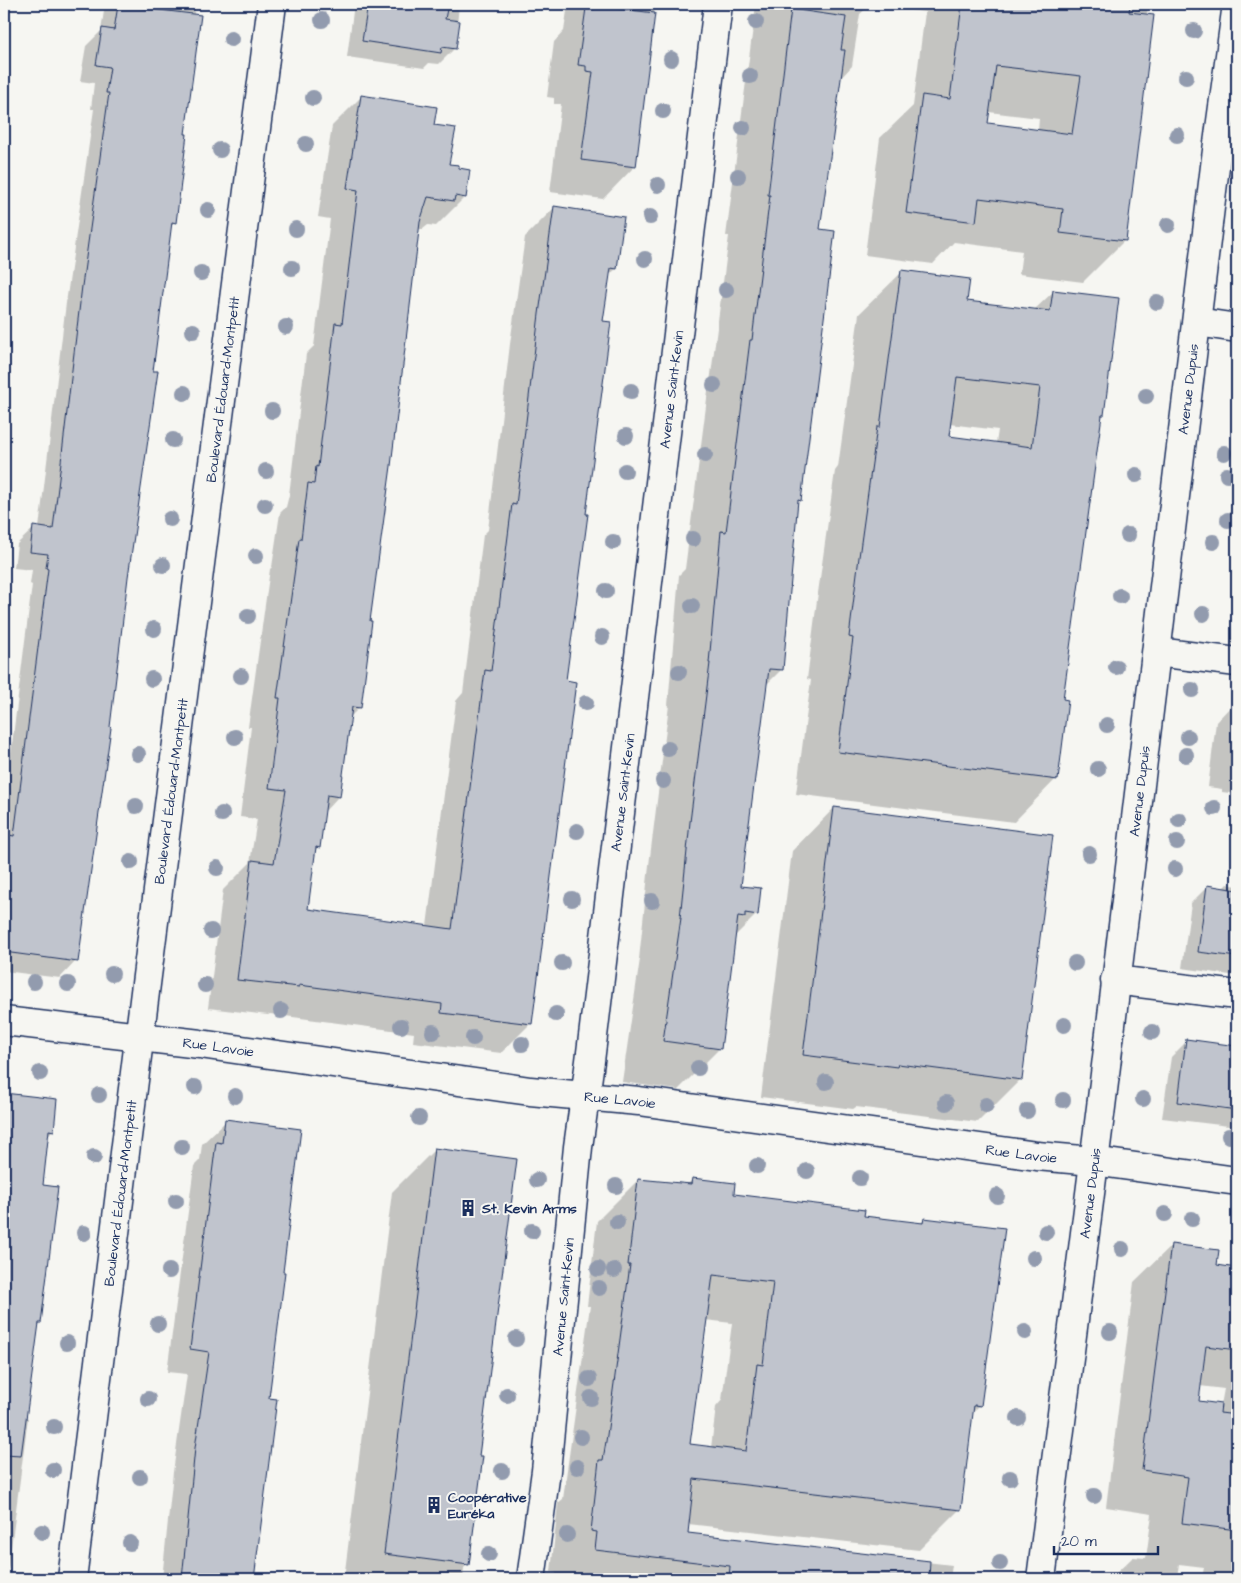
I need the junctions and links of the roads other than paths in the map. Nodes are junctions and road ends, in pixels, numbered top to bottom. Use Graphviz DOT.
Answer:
graph roads {
  1 [pos="272,4"];
  2 [pos="718,4"];
  3 [pos="1237,4"];
  4 [pos="1197,322"];
  5 [pos="1237,328"];
  6 [pos="1157,652"];
  7 [pos="1237,662"];
  8 [pos="1115,980"];
  9 [pos="1237,996"];
  10 [pos="4,1021"];
  11 [pos="141,1038"];
  12 [pos="585,1095"];
  13 [pos="1093,1161"];
  14 [pos="1237,1181"];
  15 [pos="72,1579"];
  16 [pos="531,1579"];
  17 [pos="1041,1579"];
  1 -- 11 [label="street, Boulevard Édouard-Montpetit"];
  2 -- 12 [label="street, Avenue Saint-Kevin"];
  3 -- 4 [label="street, Avenue Dupuis"];
  4 -- 5 [label="street"];
  4 -- 6 [label="street, Avenue Dupuis"];
  6 -- 7 [label="street"];
  6 -- 8 [label="street, Avenue Dupuis"];
  8 -- 9 [label="street"];
  8 -- 13 [label="street, Avenue Dupuis"];
  10 -- 11 [label="street, Rue Lavoie"];
  11 -- 12 [label="street, Rue Lavoie"];
  11 -- 15 [label="street, Boulevard Édouard-Montpetit"];
  12 -- 13 [label="street, Rue Lavoie"];
  12 -- 16 [label="street, Avenue Saint-Kevin"];
  13 -- 14 [label="street, Rue Lavoie"];
  13 -- 17 [label="street, Avenue Dupuis"];
}
